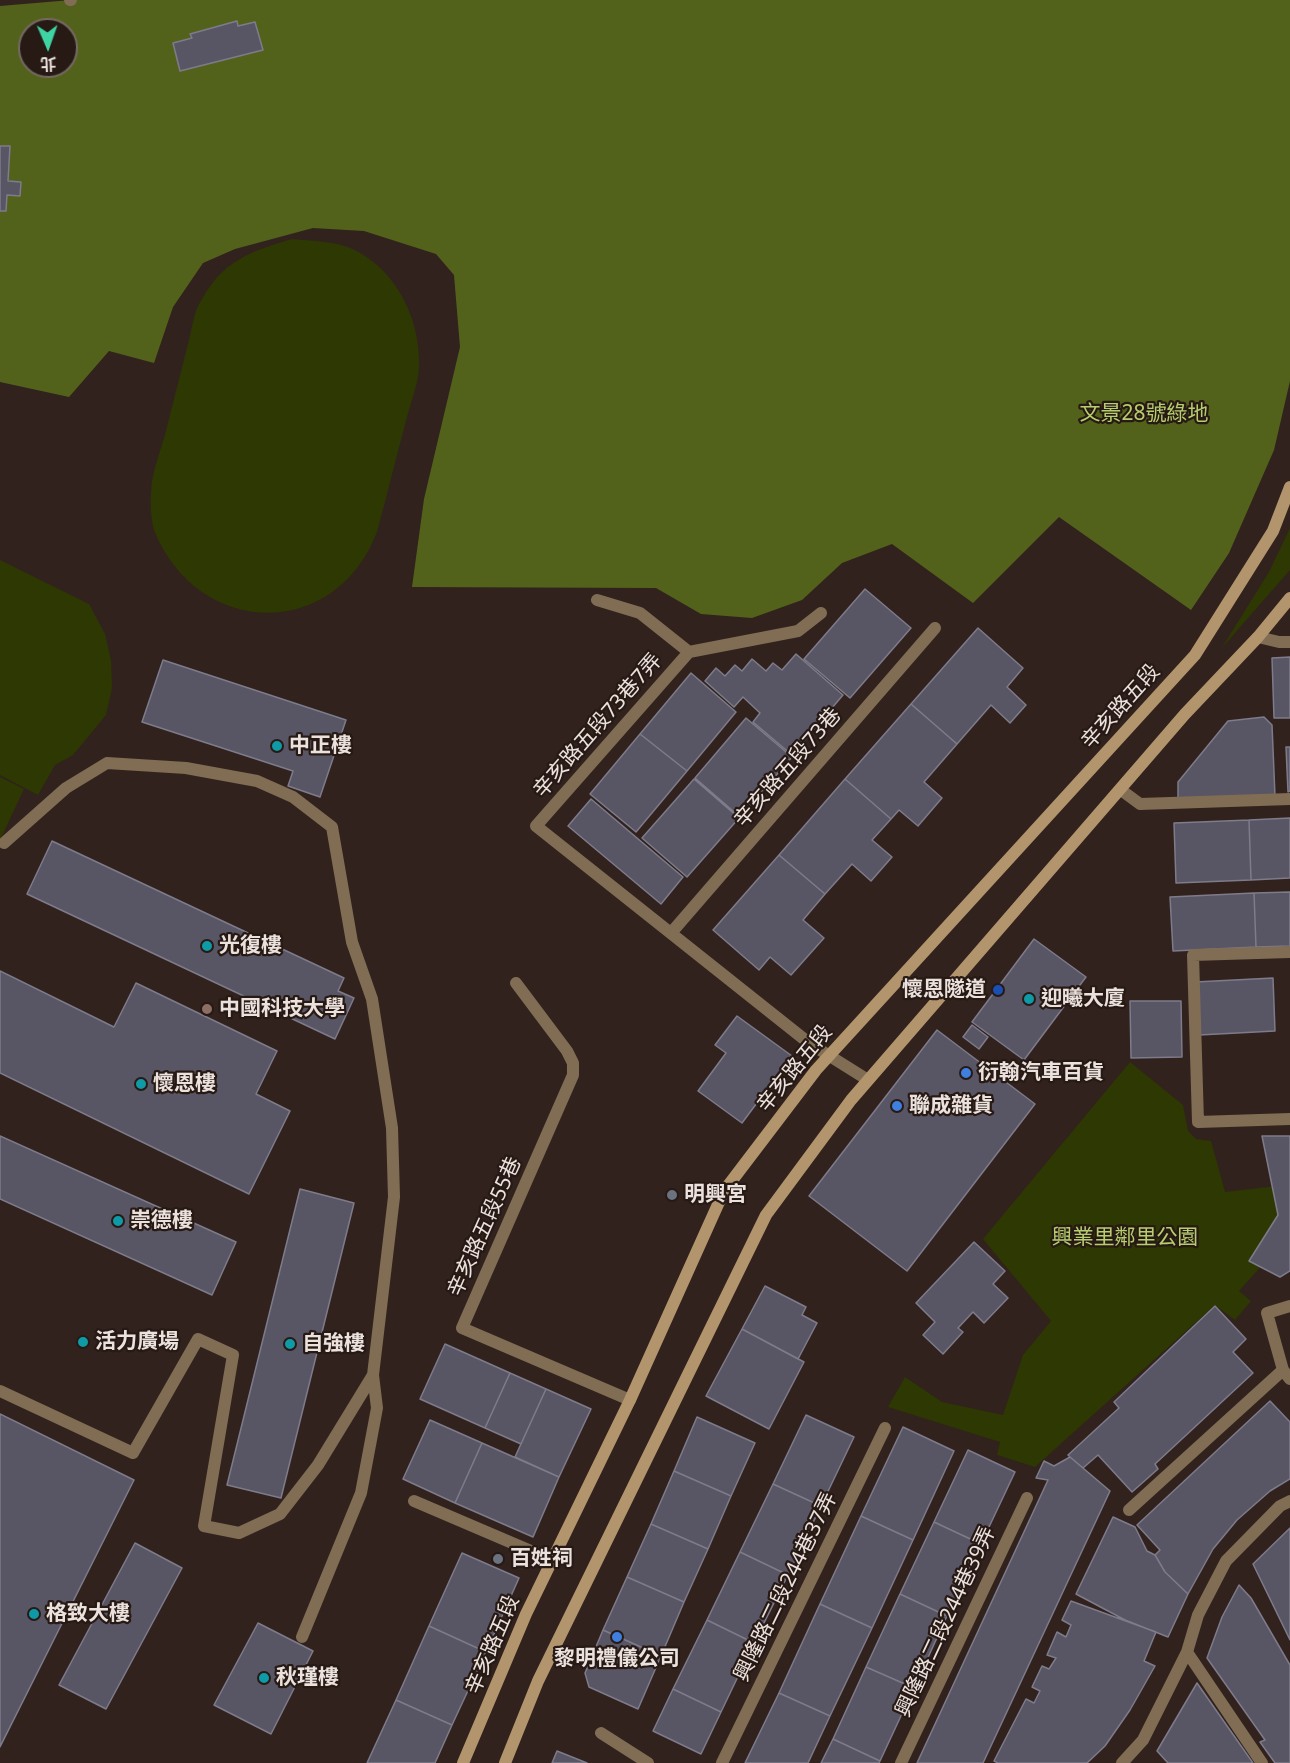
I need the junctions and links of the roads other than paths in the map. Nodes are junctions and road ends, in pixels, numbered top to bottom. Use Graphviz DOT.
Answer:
graph roads {
  1 [pos="1290,487"];
  2 [pos="1290,598"];
  3 [pos="597,600"];
  4 [pos="821,613"];
  5 [pos="935,628"];
  6 [pos="1258,637"];
  7 [pos="1290,642"];
  8 [pos="689,652"];
  9 [pos="1120,790"];
  10 [pos="1290,799"];
  11 [pos="4,843"];
  12 [pos="671,933"];
  13 [pos="1290,952"];
  14 [pos="516,983"];
  15 [pos="829,1056"];
  16 [pos="868,1080"];
  17 [pos="1290,1119"];
  18 [pos="1290,1306"];
  19 [pos="372,1375"];
  20 [pos="1287,1375"];
  21 [pos="0,1390"];
  22 [pos="630,1400"];
  23 [pos="885,1428"];
  24 [pos="1027,1498"];
  25 [pos="414,1501"];
  26 [pos="1290,1501"];
  27 [pos="1129,1510"];
  28 [pos="552,1560"];
  29 [pos="302,1637"];
  30 [pos="1187,1652"];
  31 [pos="601,1733"];
  32 [pos="463,1763"];
  33 [pos="505,1763"];
  34 [pos="648,1763"];
  35 [pos="722,1763"];
  36 [pos="901,1763"];
  37 [pos="1122,1763"];
  38 [pos="1262,1763"];
  1 -- 15 [label="main road, 辛亥路五段"];
  2 -- 6 [label="main road"];
  3 -- 8 [label="street, 辛亥路五段73巷7弄"];
  4 -- 8 [label="street, 辛亥路五段73巷7弄"];
  5 -- 12 [label="street, 辛亥路五段73巷"];
  6 -- 7 [label="street"];
  6 -- 9 [label="main road"];
  8 -- 12 [label="street, 辛亥路五段73巷7弄"];
  9 -- 10 [label="street"];
  9 -- 16 [label="main road"];
  11 -- 19 [label="street"];
  12 -- 15 [label="street"];
  13 -- 17 [label="street"];
  14 -- 22 [label="street, 辛亥路五段55巷"];
  15 -- 16 [label="street"];
  15 -- 22 [label="main road, 辛亥路五段"];
  16 -- 33 [label="main road"];
  18 -- 20 [label="street"];
  19 -- 21 [label="street"];
  19 -- 29 [label="street"];
  20 -- 27 [label="street"];
  22 -- 28 [label="main road, 辛亥路五段"];
  23 -- 35 [label="street, 興隆路二段244巷37弄"];
  24 -- 36 [label="street, 興隆路二段244巷39弄"];
  25 -- 28 [label="street"];
  26 -- 30 [label="street"];
  28 -- 32 [label="main road, 辛亥路五段"];
  30 -- 37 [label="street"];
  30 -- 38 [label="street"];
  31 -- 34 [label="street"];
}
